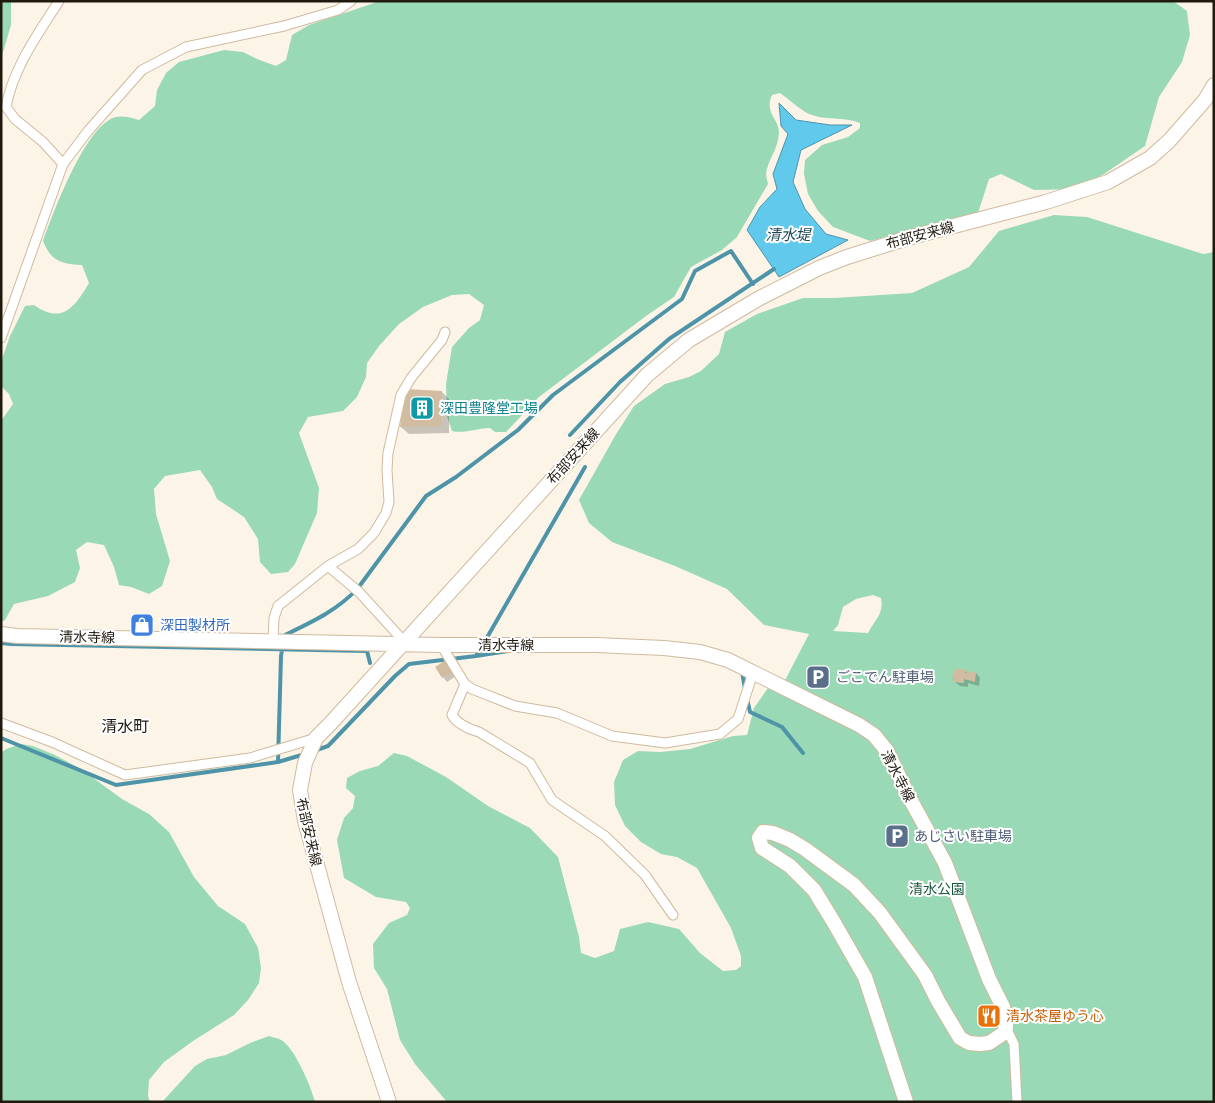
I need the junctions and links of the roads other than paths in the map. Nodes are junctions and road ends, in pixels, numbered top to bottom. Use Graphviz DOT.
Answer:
graph roads {
  1 [pos="59,1"];
  2 [pos="351,1"];
  3 [pos="1214,85"];
  4 [pos="63,164"];
  5 [pos="445,332"];
  6 [pos="1,338"];
  7 [pos="328,566"];
  8 [pos="1,634"];
  9 [pos="273,641"];
  10 [pos="402,644"];
  11 [pos="440,645"];
  12 [pos="753,673"];
  13 [pos="465,684"];
  14 [pos="1,723"];
  15 [pos="316,738"];
  16 [pos="673,915"];
  17 [pos="1006,1028"];
  18 [pos="389,1102"];
  19 [pos="906,1102"];
  20 [pos="1017,1102"];
  1 -- 4 [label="street"];
  2 -- 4 [label="street"];
  3 -- 10 [label="main road, 布部安来線"];
  4 -- 6 [label="street"];
  5 -- 7 [label="street"];
  7 -- 9 [label="street"];
  7 -- 10 [label="street"];
  8 -- 9 [label="main road, 清水寺線"];
  9 -- 10 [label="main road, 清水寺線"];
  10 -- 11 [label="main road, 清水寺線"];
  10 -- 15 [label="main road, 布部安来線"];
  11 -- 12 [label="main road, 清水寺線"];
  11 -- 13 [label="street"];
  12 -- 13 [label="street"];
  12 -- 17 [label="main road, 清水寺線"];
  13 -- 16 [label="street"];
  14 -- 15 [label="street"];
  15 -- 18 [label="main road, 布部安来線"];
  17 -- 19 [label="main road"];
  17 -- 20 [label="street"];
}
